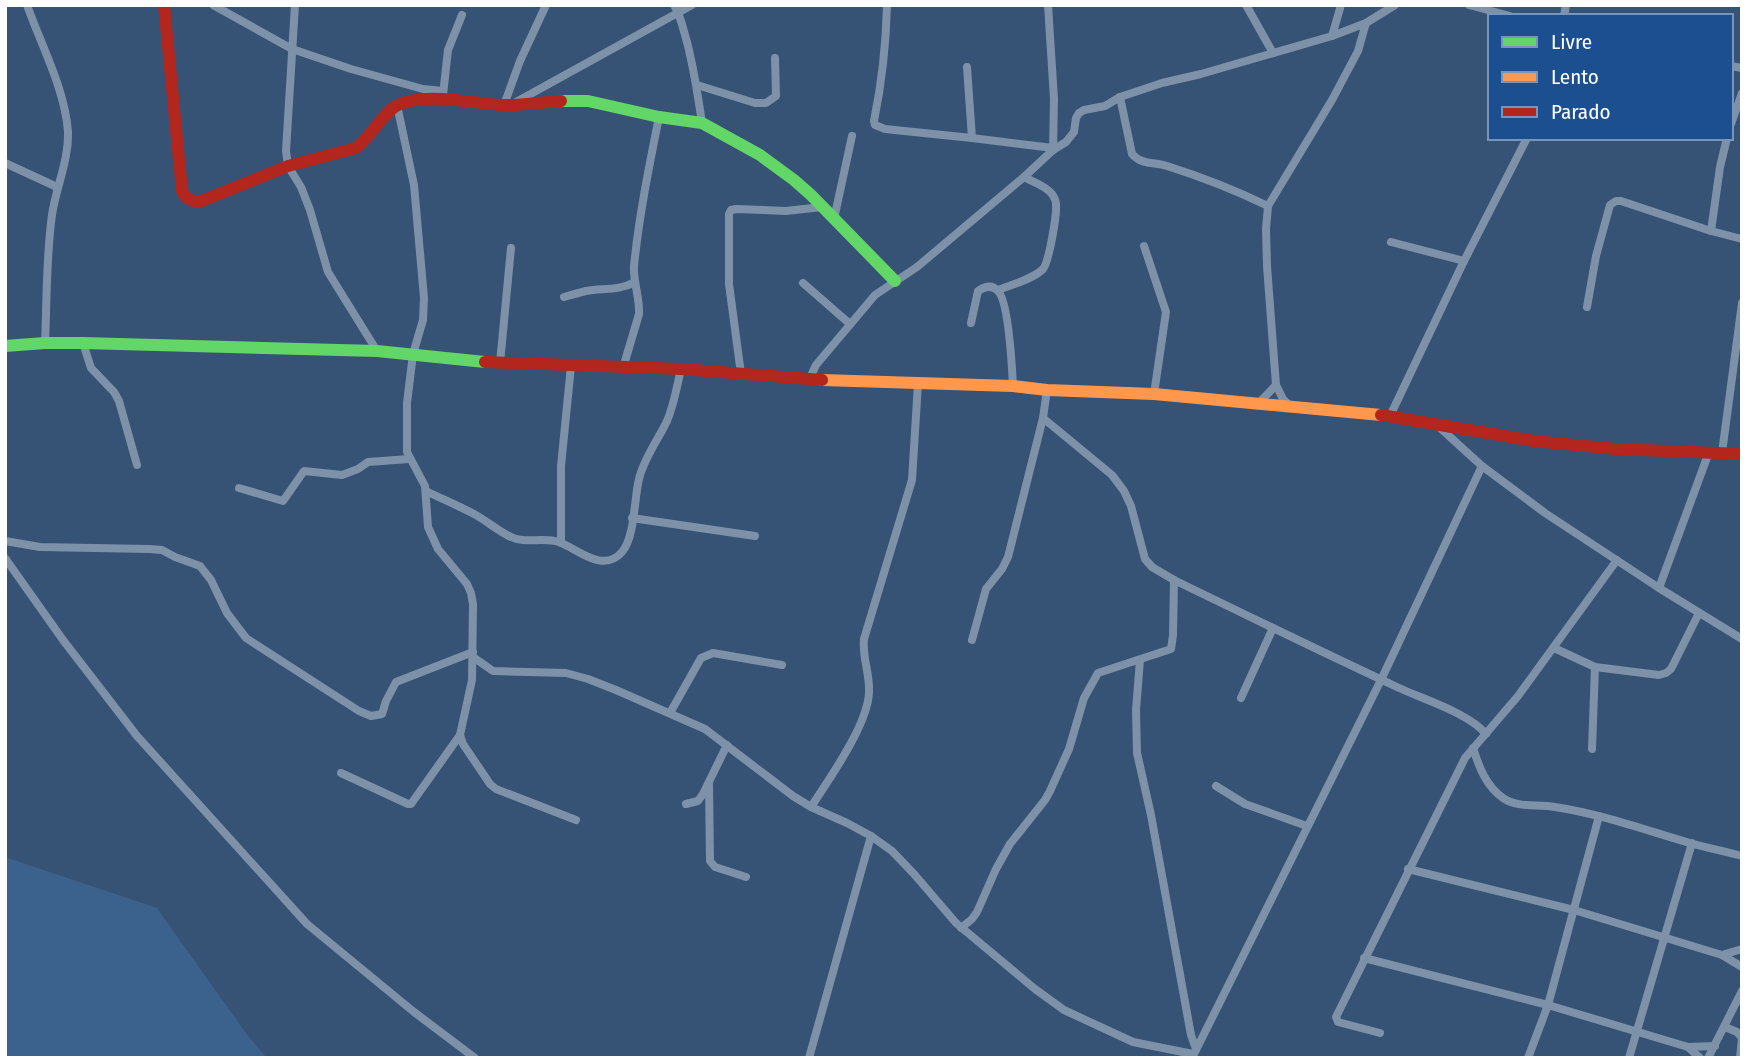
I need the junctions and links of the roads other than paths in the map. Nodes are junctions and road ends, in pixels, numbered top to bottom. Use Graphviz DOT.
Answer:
graph roads {
  1 [pos="27,5"];
  2 [pos="164,5"];
  3 [pos="213,5"];
  4 [pos="295,5"];
  5 [pos="546,5"];
  6 [pos="692,5"];
  7 [pos="887,5"];
  8 [pos="1048,5"];
  9 [pos="1246,5"];
  10 [pos="1341,5"];
  11 [pos="1395,5"];
  12 [pos="1469,5"];
  13 [pos="677,9"];
  14 [pos="1503,14"];
  15 [pos="462,15"];
  16 [pos="1366,23"];
  17 [pos="1332,36"];
  18 [pos="292,49"];
  19 [pos="1272,53"];
  20 [pos="775,58"];
  21 [pos="967,67"];
  22 [pos="697,85"];
  23 [pos="1742,93"];
  24 [pos="443,95"];
  25 [pos="1119,97"];
  26 [pos="397,105"];
  27 [pos="507,105"];
  28 [pos="659,117"];
  29 [pos="1733,118"];
  30 [pos="702,123"];
  31 [pos="852,136"];
  32 [pos="972,138"];
  33 [pos="1526,140"];
  34 [pos="1727,140"];
  35 [pos="1053,149"];
  36 [pos="5,163"];
  37 [pos="288,166"];
  38 [pos="1024,177"];
  39 [pos="57,187"];
  40 [pos="1268,206"];
  41 [pos="822,207"];
  42 [pos="834,219"];
  43 [pos="1711,231"];
  44 [pos="1742,239"];
  45 [pos="1391,242"];
  46 [pos="1144,246"];
  47 [pos="510,248"];
  48 [pos="1464,261"];
  49 [pos="895,281"];
  50 [pos="635,282"];
  51 [pos="803,283"];
  52 [pos="998,290"];
  53 [pos="564,297"];
  54 [pos="1742,303"];
  55 [pos="1587,307"];
  56 [pos="971,323"];
  57 [pos="850,324"];
  58 [pos="46,343"];
  59 [pos="83,343"];
  60 [pos="5,346"];
  61 [pos="377,351"];
  62 [pos="413,354"];
  63 [pos="500,363"];
  64 [pos="571,366"];
  65 [pos="623,369"];
  66 [pos="681,369"];
  67 [pos="741,374"];
  68 [pos="809,380"];
  69 [pos="918,383"];
  70 [pos="1276,385"];
  71 [pos="1013,386"];
  72 [pos="1047,390"];
  73 [pos="1154,394"];
  74 [pos="1258,404"];
  75 [pos="1290,406"];
  76 [pos="1390,416"];
  77 [pos="1043,418"];
  78 [pos="1436,424"];
  79 [pos="1715,452"];
  80 [pos="1742,454"];
  81 [pos="410,458"];
  82 [pos="138,465"];
  83 [pos="1482,466"];
  84 [pos="239,488"];
  85 [pos="426,491"];
  86 [pos="632,519"];
  87 [pos="755,536"];
  88 [pos="5,541"];
  89 [pos="561,543"];
  90 [pos="5,558"];
  91 [pos="1617,560"];
  92 [pos="1174,580"];
  93 [pos="1659,589"];
  94 [pos="1699,613"];
  95 [pos="1273,628"];
  96 [pos="1742,639"];
  97 [pos="972,640"];
  98 [pos="1555,648"];
  99 [pos="473,654"];
  100 [pos="1140,660"];
  101 [pos="782,665"];
  102 [pos="1595,667"];
  103 [pos="1381,680"];
  104 [pos="1241,698"];
  105 [pos="670,713"];
  106 [pos="1486,734"];
  107 [pos="460,735"];
  108 [pos="727,745"];
  109 [pos="1473,748"];
  110 [pos="1592,749"];
  111 [pos="341,774"];
  112 [pos="709,785"];
  113 [pos="1216,786"];
  114 [pos="686,804"];
  115 [pos="811,807"];
  116 [pos="1599,816"];
  117 [pos="576,820"];
  118 [pos="1307,826"];
  119 [pos="871,836"];
  120 [pos="1692,843"];
  121 [pos="1742,856"];
  122 [pos="1408,869"];
  123 [pos="746,877"];
  124 [pos="1574,910"];
  125 [pos="961,928"];
  126 [pos="1663,938"];
  127 [pos="1742,949"];
  128 [pos="1722,955"];
  129 [pos="1364,958"];
  130 [pos="1742,967"];
  131 [pos="1742,991"];
  132 [pos="1548,1006"];
  133 [pos="1725,1027"];
  134 [pos="1636,1031"];
  135 [pos="1380,1032"];
  136 [pos="1742,1038"];
  137 [pos="1714,1046"];
  138 [pos="1688,1047"];
  139 [pos="1194,1054"];
  140 [pos="475,1058"];
  141 [pos="809,1058"];
  142 [pos="1528,1058"];
  143 [pos="1629,1058"];
  144 [pos="1700,1058"];
  145 [pos="1708,1058"];
  146 [pos="1740,1058"];
  1 -- 39 [label="street"];
  2 -- 37 [label="street"];
  3 -- 18 [label="street"];
  4 -- 18 [label="street"];
  5 -- 27 [label="street"];
  6 -- 13 [label="street"];
  7 -- 32 [label="street"];
  8 -- 35 [label="street"];
  9 -- 19 [label="street"];
  10 -- 17 [label="street"];
  11 -- 16 [label="street"];
  12 -- 14 [label="street"];
  13 -- 22 [label="street"];
  13 -- 27 [label="street"];
  15 -- 24 [label="street"];
  16 -- 17 [label="street"];
  16 -- 40 [label="street"];
  17 -- 19 [label="street"];
  18 -- 24 [label="street"];
  18 -- 37 [label="street"];
  19 -- 25 [label="street"];
  20 -- 22 [label="street"];
  21 -- 32 [label="street"];
  22 -- 30 [label="street"];
  23 -- 29 [label="street"];
  24 -- 26 [label="street"];
  24 -- 27 [label="street"];
  25 -- 35 [label="street"];
  25 -- 40 [label="street"];
  26 -- 37 [label="street"];
  26 -- 62 [label="street"];
  27 -- 28 [label="street"];
  28 -- 30 [label="street"];
  28 -- 50 [label="street"];
  30 -- 41 [label="street"];
  31 -- 42 [label="street"];
  32 -- 35 [label="street"];
  33 -- 48 [label="street"];
  34 -- 43 [label="street"];
  35 -- 38 [label="street"];
  36 -- 39 [label="street"];
  37 -- 61 [label="street"];
  38 -- 49 [label="street"];
  38 -- 52 [label="street"];
  39 -- 58 [label="street"];
  40 -- 70 [label="street"];
  41 -- 42 [label="street"];
  41 -- 67 [label="street"];
  42 -- 49 [label="street"];
  43 -- 44 [label="street"];
  43 -- 55 [label="street"];
  45 -- 48 [label="street"];
  46 -- 73 [label="street"];
  47 -- 63 [label="street"];
  48 -- 76 [label="street"];
  49 -- 57 [label="street"];
  50 -- 53 [label="street"];
  50 -- 65 [label="street"];
  51 -- 57 [label="street"];
  52 -- 56 [label="street"];
  52 -- 71 [label="street"];
  54 -- 79 [label="street"];
  57 -- 68 [label="street"];
  58 -- 59 [label="street"];
  58 -- 60 [label="street"];
  59 -- 61 [label="street"];
  59 -- 82 [label="street"];
  61 -- 62 [label="street"];
  62 -- 63 [label="street"];
  62 -- 81 [label="street"];
  63 -- 64 [label="street"];
  64 -- 65 [label="street"];
  64 -- 89 [label="street"];
  65 -- 66 [label="street"];
  66 -- 67 [label="street"];
  66 -- 86 [label="street"];
  67 -- 68 [label="street"];
  68 -- 69 [label="street"];
  69 -- 71 [label="street"];
  69 -- 115 [label="street"];
  70 -- 74 [label="street"];
  70 -- 75 [label="street"];
  71 -- 72 [label="street"];
  72 -- 73 [label="street"];
  72 -- 77 [label="street"];
  73 -- 74 [label="street"];
  74 -- 75 [label="street"];
  75 -- 76 [label="street"];
  76 -- 78 [label="street"];
  77 -- 92 [label="street"];
  77 -- 97 [label="street"];
  78 -- 79 [label="street"];
  78 -- 83 [label="street"];
  79 -- 80 [label="street"];
  79 -- 93 [label="street"];
  81 -- 84 [label="street"];
  81 -- 85 [label="street"];
  83 -- 91 [label="street"];
  83 -- 103 [label="street"];
  85 -- 89 [label="street"];
  85 -- 99 [label="street"];
  86 -- 87 [label="street"];
  86 -- 89 [label="street"];
  88 -- 99 [label="street"];
  90 -- 140 [label="street"];
  91 -- 93 [label="street"];
  91 -- 98 [label="street"];
  92 -- 95 [label="street"];
  92 -- 100 [label="street"];
  93 -- 94 [label="street"];
  94 -- 96 [label="street"];
  94 -- 102 [label="street"];
  95 -- 103 [label="street"];
  95 -- 104 [label="street"];
  98 -- 102 [label="street"];
  98 -- 106 [label="street"];
  99 -- 105 [label="street"];
  99 -- 107 [label="street"];
  100 -- 125 [label="street"];
  100 -- 139 [label="street"];
  101 -- 105 [label="street"];
  102 -- 110 [label="street"];
  103 -- 106 [label="street"];
  103 -- 118 [label="street"];
  105 -- 108 [label="street"];
  106 -- 109 [label="street"];
  107 -- 111 [label="street"];
  107 -- 117 [label="street"];
  108 -- 112 [label="street"];
  108 -- 115 [label="street"];
  109 -- 116 [label="street"];
  109 -- 122 [label="street"];
  112 -- 114 [label="street"];
  112 -- 123 [label="street"];
  113 -- 118 [label="street"];
  115 -- 119 [label="street"];
  116 -- 120 [label="street"];
  116 -- 124 [label="street"];
  118 -- 139 [label="street"];
  119 -- 125 [label="street"];
  119 -- 141 [label="street"];
  120 -- 121 [label="street"];
  120 -- 126 [label="street"];
  122 -- 124 [label="street"];
  122 -- 129 [label="street"];
  124 -- 126 [label="street"];
  124 -- 132 [label="street"];
  125 -- 139 [label="street"];
  126 -- 128 [label="street"];
  126 -- 134 [label="street"];
  127 -- 128 [label="street"];
  128 -- 130 [label="street"];
  129 -- 132 [label="street"];
  129 -- 135 [label="street"];
  131 -- 133 [label="street"];
  132 -- 134 [label="street"];
  132 -- 142 [label="street"];
  133 -- 136 [label="street"];
  133 -- 137 [label="street"];
  134 -- 138 [label="street"];
  134 -- 143 [label="street"];
  136 -- 146 [label="street"];
  137 -- 138 [label="street"];
  137 -- 145 [label="street"];
  138 -- 144 [label="street"];
}
